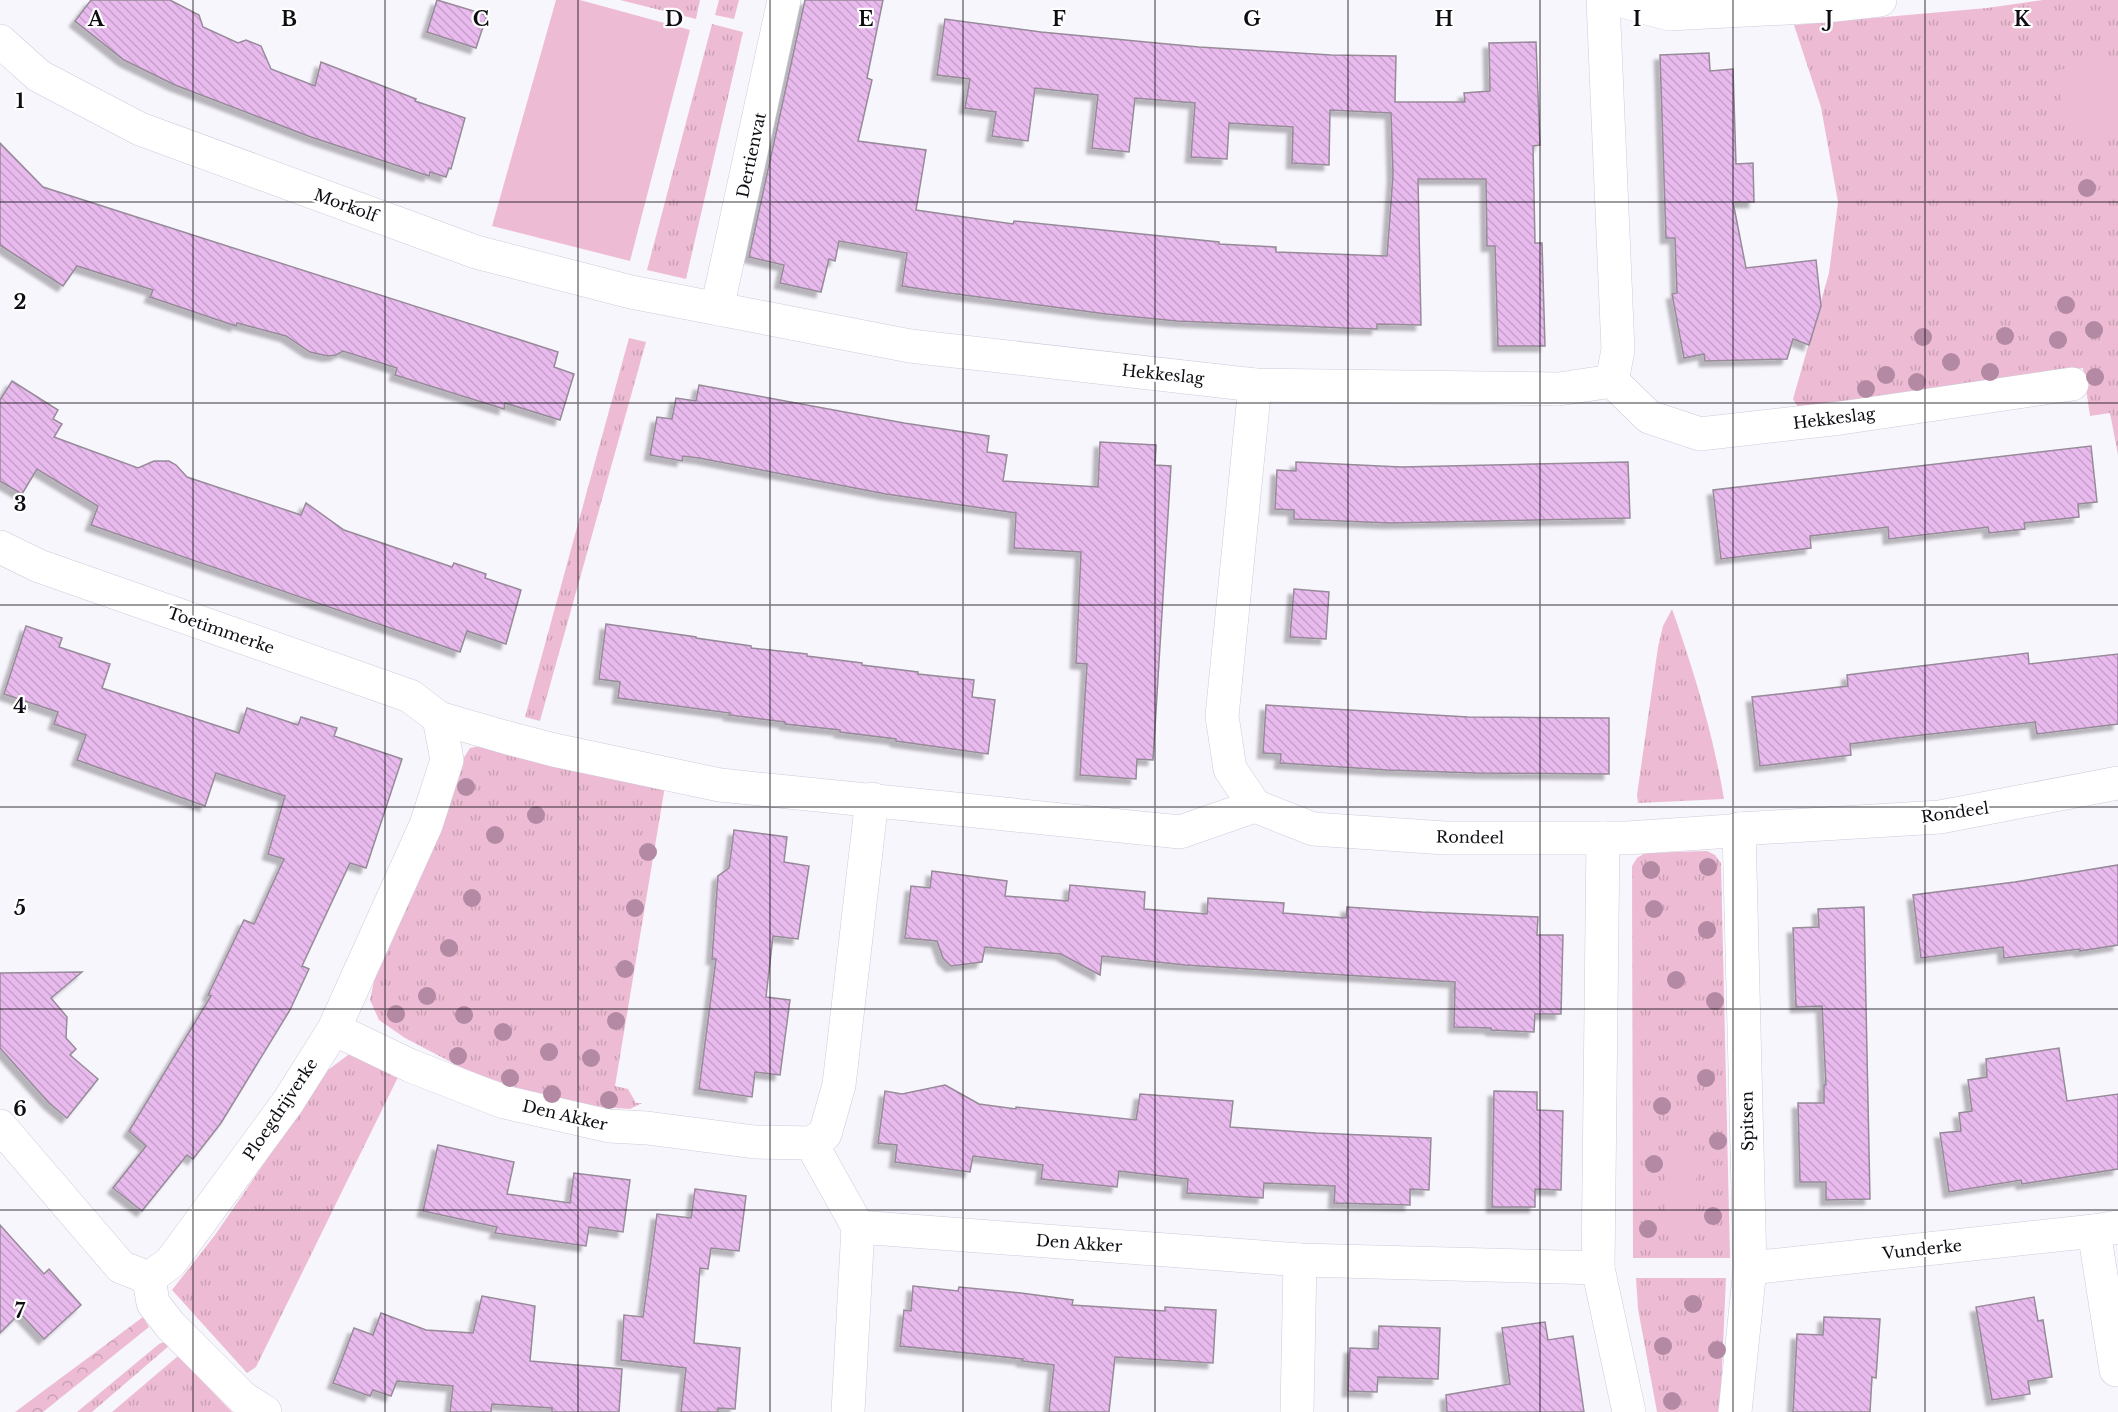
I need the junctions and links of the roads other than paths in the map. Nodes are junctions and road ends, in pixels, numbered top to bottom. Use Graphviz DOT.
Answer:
graph roads {
  1 [pos="784,0"];
  2 [pos="1603,0"];
  3 [pos="1619,0"];
  4 [pos="1880,0"];
  5 [pos="0,41"];
  6 [pos="717,309"];
  7 [pos="1612,381"];
  8 [pos="2072,384"];
  9 [pos="1255,385"];
  10 [pos="0,547"];
  11 [pos="439,718"];
  12 [pos="2118,783"];
  13 [pos="872,799"];
  14 [pos="1255,806"];
  15 [pos="1739,829"];
  16 [pos="1603,838"];
  17 [pos="334,1029"];
  18 [pos="0,1126"];
  19 [pos="810,1143"];
  20 [pos="858,1227"];
  21 [pos="2106,1229"];
  22 [pos="1300,1260"];
  23 [pos="1598,1268"];
  24 [pos="1750,1268"];
  25 [pos="149,1278"];
  26 [pos="2116,1370"];
  27 [pos="265,1412"];
  28 [pos="848,1412"];
  29 [pos="1297,1412"];
  30 [pos="1629,1412"];
  31 [pos="1735,1412"];
  1 -- 6 [label="street, Dertienvat"];
  2 -- 7 [label="street"];
  3 -- 4 [label="street"];
  5 -- 6 [label="street, Morkolf"];
  6 -- 9 [label="street, Hekkeslag"];
  7 -- 8 [label="street, Hekkeslag"];
  7 -- 9 [label="street, Hekkeslag"];
  9 -- 14 [label="street"];
  10 -- 11 [label="street, Toetimmerke"];
  11 -- 13 [label="street"];
  11 -- 17 [label="street, Ploegdrijverke"];
  12 -- 15 [label="street, Rondeel"];
  13 -- 14 [label="street"];
  13 -- 19 [label="street"];
  14 -- 16 [label="street, Rondeel"];
  15 -- 16 [label="street, Rondeel"];
  15 -- 24 [label="street, Spitsen"];
  16 -- 23 [label="street"];
  17 -- 19 [label="street, Den Akker"];
  17 -- 25 [label="street, Ploegdrijverke"];
  18 -- 25 [label="street"];
  19 -- 20 [label="street"];
  20 -- 22 [label="street, Den Akker"];
  20 -- 28 [label="street"];
  21 -- 24 [label="street, Vunderke"];
  21 -- 26 [label="street, Vunderke"];
  22 -- 23 [label="street, Den Akker"];
  22 -- 29 [label="street"];
  23 -- 30 [label="street"];
  24 -- 31 [label="street, Spitsen"];
  25 -- 27 [label="street"];
}
